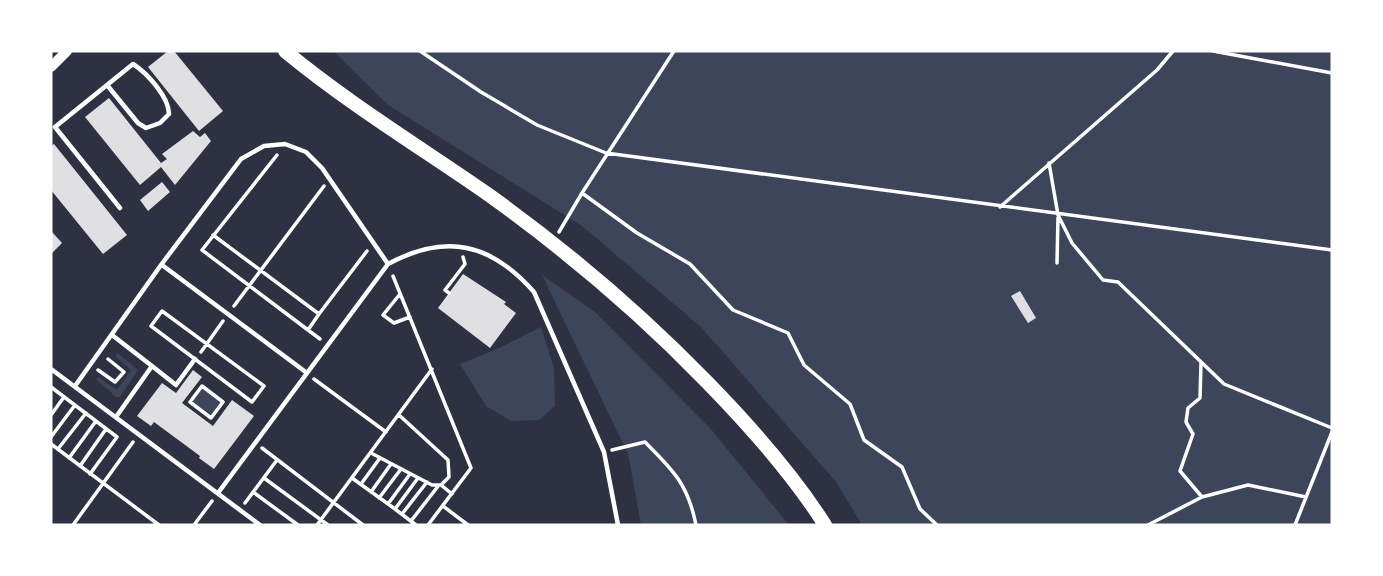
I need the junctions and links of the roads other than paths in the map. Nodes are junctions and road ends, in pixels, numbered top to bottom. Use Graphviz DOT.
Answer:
graph roads {
  1 [pos="67,51"];
  2 [pos="285,51"];
  3 [pos="51,67"];
  4 [pos="107,85"];
  5 [pos="53,125"];
  6 [pos="120,208"];
  7 [pos="388,264"];
  8 [pos="161,265"];
  9 [pos="112,335"];
  10 [pos="195,359"];
  11 [pos="152,366"];
  12 [pos="51,369"];
  13 [pos="307,373"];
  14 [pos="75,386"];
  15 [pos="116,417"];
  16 [pos="218,493"];
  17 [pos="260,525"];
  18 [pos="618,525"];
  19 [pos="825,525"];
  1 -- 3 [label="street"];
  2 -- 19 [label="main road"];
  4 -- 4 [label="lane"];
  4 -- 5 [label="lane"];
  5 -- 6 [label="lane"];
  7 -- 8 [label="lane"];
  7 -- 13 [label="lane"];
  7 -- 18 [label="lane"];
  8 -- 9 [label="lane"];
  8 -- 13 [label="lane"];
  9 -- 11 [label="lane"];
  9 -- 14 [label="lane"];
  10 -- 11 [label="lane"];
  11 -- 15 [label="lane"];
  12 -- 14 [label="lane"];
  13 -- 16 [label="lane"];
  14 -- 15 [label="lane"];
  15 -- 16 [label="lane"];
  16 -- 17 [label="lane"];
}
